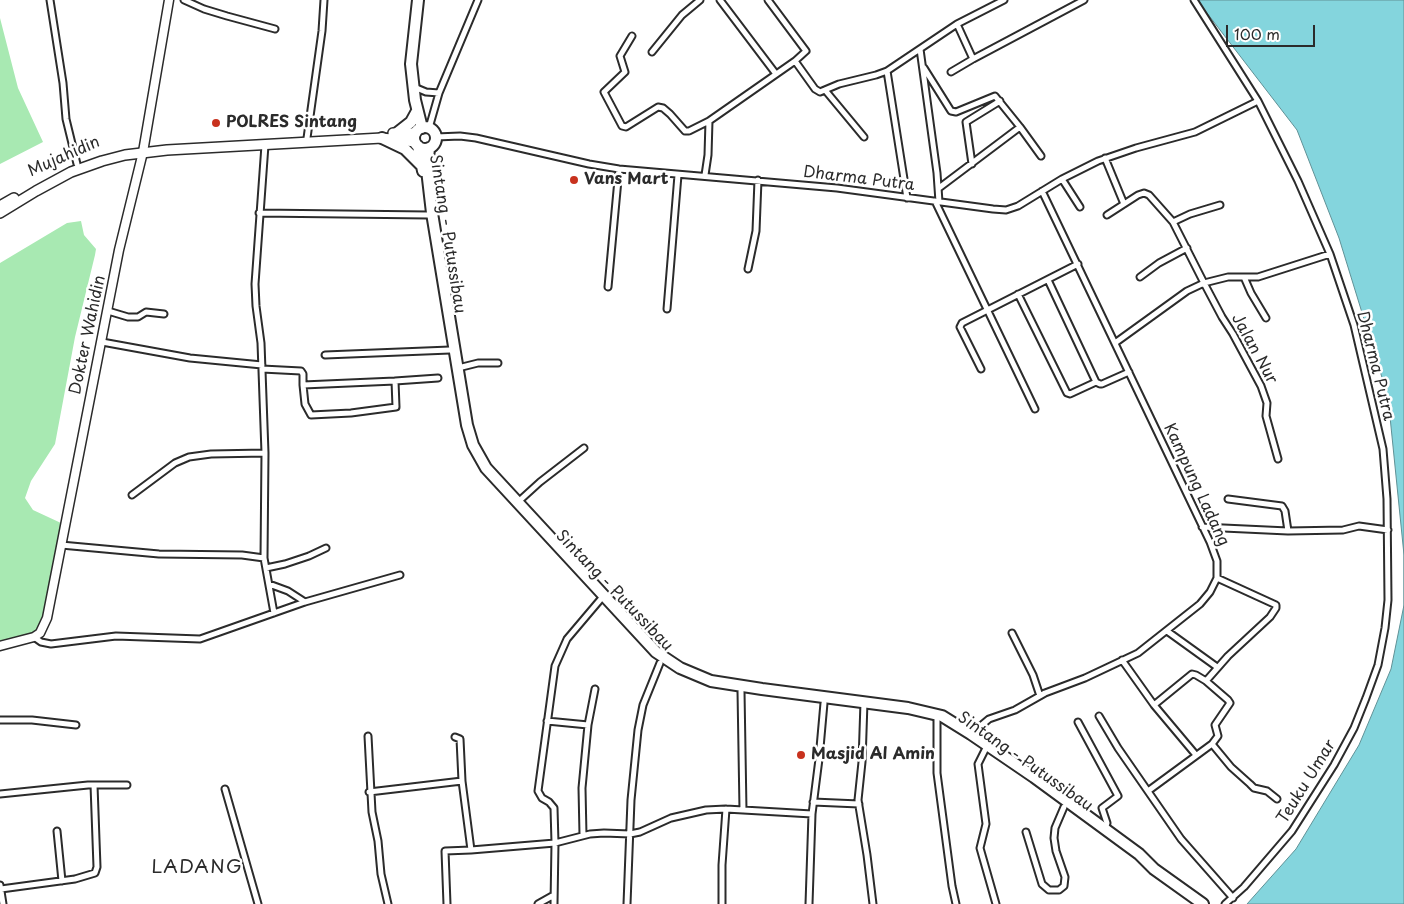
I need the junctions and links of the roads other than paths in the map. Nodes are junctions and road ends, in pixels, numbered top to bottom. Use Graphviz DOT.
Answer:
graph roads {
  1 [pos="50,0"];
  2 [pos="169,0"];
  3 [pos="184,0"];
  4 [pos="324,0"];
  5 [pos="418,0"];
  6 [pos="478,0"];
  7 [pos="700,0"];
  8 [pos="720,0"];
  9 [pos="768,0"];
  10 [pos="1004,0"];
  11 [pos="1084,0"];
  12 [pos="1194,0"];
  13 [pos="957,24"];
  14 [pos="275,29"];
  15 [pos="632,36"];
  16 [pos="920,49"];
  17 [pos="652,52"];
  18 [pos="973,58"];
  19 [pos="795,61"];
  20 [pos="922,65"];
  21 [pos="887,70"];
  22 [pos="951,72"];
  23 [pos="776,74"];
  24 [pos="414,87"];
  25 [pos="825,90"];
  26 [pos="439,93"];
  27 [pos="1258,100"];
  28 [pos="1000,101"];
  29 [pos="417,111"];
  30 [pos="709,121"];
  31 [pos="1020,126"];
  32 [pos="397,133"];
  33 [pos="420,135"];
  34 [pos="436,137"];
  35 [pos="864,137"];
  36 [pos="307,138"];
  37 [pos="382,138"];
  38 [pos="264,145"];
  39 [pos="429,148"];
  40 [pos="143,150"];
  41 [pos="1041,156"];
  42 [pos="1105,158"];
  43 [pos="77,164"];
  44 [pos="972,164"];
  45 [pos="423,167"];
  46 [pos="619,169"];
  47 [pos="678,175"];
  48 [pos="705,175"];
  49 [pos="1062,179"];
  50 [pos="758,180"];
  51 [pos="938,188"];
  52 [pos="1042,191"];
  53 [pos="907,198"];
  54 [pos="937,201"];
  55 [pos="1124,204"];
  56 [pos="1220,205"];
  57 [pos="0,206"];
  58 [pos="1080,207"];
  59 [pos="0,213"];
  60 [pos="259,213"];
  61 [pos="428,215"];
  62 [pos="1107,215"];
  63 [pos="1172,222"];
  64 [pos="1187,248"];
  65 [pos="1330,254"];
  66 [pos="1078,264"];
  67 [pos="748,269"];
  68 [pos="1140,278"];
  69 [pos="1244,278"];
  70 [pos="1048,280"];
  71 [pos="1204,283"];
  72 [pos="608,286"];
  73 [pos="1018,294"];
  74 [pos="667,309"];
  75 [pos="988,310"];
  76 [pos="108,311"];
  77 [pos="164,314"];
  78 [pos="1266,318"];
  79 [pos="102,342"];
  80 [pos="1115,343"];
  81 [pos="450,350"];
  82 [pos="326,355"];
  83 [pos="498,363"];
  84 [pos="262,367"];
  85 [pos="458,368"];
  86 [pos="981,369"];
  87 [pos="1129,372"];
  88 [pos="438,378"];
  89 [pos="395,381"];
  90 [pos="1096,382"];
  91 [pos="303,385"];
  92 [pos="1035,409"];
  93 [pos="584,448"];
  94 [pos="265,452"];
  95 [pos="1278,458"];
  96 [pos="132,496"];
  97 [pos="1228,499"];
  98 [pos="518,502"];
  99 [pos="1202,527"];
  100 [pos="1388,530"];
  101 [pos="1288,531"];
  102 [pos="62,545"];
  103 [pos="326,548"];
  104 [pos="264,558"];
  105 [pos="266,568"];
  106 [pos="576,571"];
  107 [pos="400,575"];
  108 [pos="1216,578"];
  109 [pos="269,584"];
  110 [pos="600,600"];
  111 [pos="305,602"];
  112 [pos="274,613"];
  113 [pos="1167,631"];
  114 [pos="1012,633"];
  115 [pos="34,637"];
  116 [pos="0,646"];
  117 [pos="1381,655"];
  118 [pos="1122,660"];
  119 [pos="660,663"];
  120 [pos="1217,667"];
  121 [pos="1206,681"];
  122 [pos="595,689"];
  123 [pos="741,692"];
  124 [pos="1040,696"];
  125 [pos="824,703"];
  126 [pos="864,705"];
  127 [pos="1154,705"];
  128 [pos="1099,716"];
  129 [pos="0,720"];
  130 [pos="937,720"];
  131 [pos="548,721"];
  132 [pos="1078,722"];
  133 [pos="76,725"];
  134 [pos="588,725"];
  135 [pos="971,734"];
  136 [pos="368,736"];
  137 [pos="455,737"];
  138 [pos="1212,744"];
  139 [pos="985,750"];
  140 [pos="1196,755"];
  141 [pos="462,781"];
  142 [pos="127,784"];
  143 [pos="94,785"];
  144 [pos="225,789"];
  145 [pos="369,792"];
  146 [pos="1148,792"];
  147 [pos="0,794"];
  148 [pos="1277,799"];
  149 [pos="813,802"];
  150 [pos="859,804"];
  151 [pos="1064,807"];
  152 [pos="726,809"];
  153 [pos="743,810"];
  154 [pos="812,814"];
  155 [pos="1105,829"];
  156 [pos="57,832"];
  157 [pos="1026,832"];
  158 [pos="630,834"];
  159 [pos="583,835"];
  160 [pos="555,843"];
  161 [pos="471,850"];
  162 [pos="1154,868"];
  163 [pos="62,881"];
  164 [pos="0,885"];
  165 [pos="1,889"];
  166 [pos="554,895"];
  167 [pos="1232,898"];
  168 [pos="3,904"];
  169 [pos="258,904"];
  170 [pos="388,904"];
  171 [pos="447,904"];
  172 [pos="538,904"];
  173 [pos="554,904"];
  174 [pos="627,904"];
  175 [pos="722,904"];
  176 [pos="809,904"];
  177 [pos="873,904"];
  178 [pos="956,904"];
  179 [pos="996,904"];
  180 [pos="1203,904"];
  181 [pos="1225,904"];
  1 -- 43 [label="street"];
  2 -- 40 [label="street, Dokter Wahidin"];
  3 -- 14 [label="street"];
  4 -- 36 [label="street"];
  5 -- 24 [label="highway, Sintang - Putussibau"];
  6 -- 26 [label="street"];
  7 -- 17 [label="street"];
  8 -- 23 [label="street"];
  9 -- 19 [label="street"];
  10 -- 13 [label="street"];
  11 -- 18 [label="street"];
  12 -- 27 [label="street, Dharma Putra"];
  13 -- 16 [label="street"];
  13 -- 18 [label="street"];
  15 -- 30 [label="street"];
  16 -- 20 [label="street"];
  16 -- 21 [label="street"];
  18 -- 22 [label="street"];
  19 -- 23 [label="street"];
  19 -- 25 [label="street"];
  20 -- 28 [label="street"];
  20 -- 51 [label="street"];
  21 -- 25 [label="street"];
  21 -- 53 [label="street"];
  23 -- 30 [label="street"];
  24 -- 26 [label="street"];
  24 -- 29 [label="highway, Sintang - Putussibau"];
  25 -- 35 [label="street"];
  26 -- 33 [label="street"];
  27 -- 42 [label="street, Dharma Putra"];
  27 -- 65 [label="street, Dharma Putra"];
  28 -- 31 [label="street"];
  28 -- 44 [label="street"];
  29 -- 32 [label="highway"];
  29 -- 33 [label="highway, Sintang - Putussibau"];
  30 -- 48 [label="street"];
  31 -- 41 [label="street"];
  31 -- 44 [label="street"];
  32 -- 33 [label="main road"];
  32 -- 36 [label="main road"];
  33 -- 34 [label="highway"];
  33 -- 37 [label="main road"];
  33 -- 39 [label="highway"];
  33 -- 45 [label="highway, Sintang - Putussibau"];
  34 -- 39 [label="highway"];
  34 -- 46 [label="street, Dharma Putra"];
  36 -- 40 [label="main road"];
  37 -- 38 [label="main road"];
  37 -- 45 [label="highway"];
  38 -- 40 [label="main road"];
  38 -- 60 [label="street"];
  39 -- 85 [label="highway, Sintang - Putussibau"];
  40 -- 43 [label="main road, Mujahidin"];
  40 -- 59 [label="main road, Mujahidin"];
  40 -- 76 [label="street, Dokter Wahidin"];
  42 -- 49 [label="street, Dharma Putra"];
  42 -- 55 [label="street"];
  43 -- 57 [label="main road, Mujahidin"];
  44 -- 51 [label="street"];
  45 -- 61 [label="highway, Sintang - Putussibau"];
  46 -- 47 [label="street, Dharma Putra"];
  46 -- 72 [label="street"];
  47 -- 48 [label="street, Dharma Putra"];
  47 -- 74 [label="street"];
  48 -- 50 [label="street, Dharma Putra"];
  49 -- 52 [label="street, Dharma Putra"];
  49 -- 58 [label="street"];
  50 -- 53 [label="street, Dharma Putra"];
  50 -- 67 [label="street"];
  51 -- 54 [label="street"];
  52 -- 54 [label="street, Dharma Putra"];
  52 -- 66 [label="street, Kampung Ladang"];
  53 -- 54 [label="street, Dharma Putra"];
  54 -- 75 [label="street"];
  55 -- 62 [label="street"];
  55 -- 63 [label="street, Jalan Nur"];
  56 -- 63 [label="street"];
  60 -- 61 [label="street"];
  60 -- 84 [label="street"];
  61 -- 81 [label="highway, Sintang - Putussibau"];
  63 -- 64 [label="street, Jalan Nur"];
  64 -- 68 [label="street"];
  64 -- 71 [label="street, Jalan Nur"];
  65 -- 69 [label="street"];
  65 -- 100 [label="street, Dharma Putra"];
  66 -- 70 [label="street"];
  66 -- 80 [label="street, Kampung Ladang"];
  69 -- 71 [label="street"];
  69 -- 78 [label="street"];
  70 -- 73 [label="street"];
  70 -- 90 [label="street"];
  71 -- 80 [label="street"];
  71 -- 95 [label="street, Jalan Nur"];
  73 -- 75 [label="street"];
  73 -- 90 [label="street"];
  75 -- 86 [label="street"];
  75 -- 92 [label="street"];
  76 -- 77 [label="street"];
  76 -- 79 [label="street, Dokter Wahidin"];
  79 -- 84 [label="street"];
  79 -- 102 [label="street, Dokter Wahidin"];
  80 -- 87 [label="street, Kampung Ladang"];
  81 -- 82 [label="street"];
  81 -- 106 [label="highway, Sintang - Putussibau"];
  83 -- 85 [label="street"];
  84 -- 91 [label="street"];
  84 -- 94 [label="street"];
  85 -- 98 [label="highway, Sintang - Putussibau"];
  87 -- 90 [label="street"];
  87 -- 99 [label="street, Kampung Ladang"];
  88 -- 89 [label="street"];
  89 -- 91 [label="street"];
  89 -- 91 [label="street"];
  93 -- 98 [label="street"];
  94 -- 96 [label="street"];
  94 -- 104 [label="street"];
  97 -- 101 [label="street"];
  98 -- 106 [label="highway, Sintang - Putussibau"];
  99 -- 101 [label="street"];
  99 -- 108 [label="street, Kampung Ladang"];
  100 -- 101 [label="street"];
  100 -- 117 [label="street, Dharma Putra"];
  102 -- 104 [label="street"];
  102 -- 115 [label="street, Dokter Wahidin"];
  103 -- 105 [label="street"];
  104 -- 105 [label="street"];
  105 -- 109 [label="street"];
  106 -- 110 [label="highway, Sintang - Putussibau"];
  106 -- 126 [label="highway, Sintang - Putussibau"];
  107 -- 111 [label="street"];
  108 -- 113 [label="street"];
  108 -- 120 [label="street"];
  109 -- 111 [label="street"];
  109 -- 112 [label="street"];
  110 -- 119 [label="highway, Sintang - Putussibau"];
  110 -- 131 [label="street"];
  111 -- 112 [label="street"];
  112 -- 115 [label="street"];
  113 -- 118 [label="street"];
  113 -- 120 [label="street"];
  114 -- 124 [label="street"];
  115 -- 116 [label="street"];
  117 -- 167 [label="street, Teuku Umar"];
  118 -- 124 [label="street"];
  118 -- 127 [label="street"];
  119 -- 123 [label="highway, Sintang - Putussibau"];
  119 -- 158 [label="street"];
  120 -- 121 [label="street"];
  121 -- 127 [label="street"];
  121 -- 138 [label="street"];
  122 -- 134 [label="street"];
  123 -- 125 [label="highway, Sintang - Putussibau"];
  123 -- 153 [label="street"];
  124 -- 135 [label="street"];
  125 -- 126 [label="highway, Sintang - Putussibau"];
  125 -- 149 [label="street"];
  126 -- 130 [label="highway, Sintang - Putussibau"];
  126 -- 135 [label="highway, Sintang - Putussibau"];
  126 -- 150 [label="street"];
  127 -- 140 [label="street"];
  128 -- 146 [label="street"];
  129 -- 133 [label="street"];
  130 -- 139 [label="highway, Sintang - Putussibau"];
  130 -- 178 [label="street"];
  131 -- 134 [label="street"];
  131 -- 160 [label="street"];
  132 -- 155 [label="street"];
  134 -- 159 [label="street"];
  135 -- 155 [label="highway, Sintang - Putussibau"];
  136 -- 145 [label="street"];
  137 -- 141 [label="street"];
  138 -- 140 [label="street"];
  138 -- 148 [label="street"];
  139 -- 151 [label="highway, Sintang - Putussibau"];
  139 -- 179 [label="street"];
  140 -- 146 [label="street"];
  141 -- 145 [label="street"];
  141 -- 161 [label="street"];
  142 -- 143 [label="street"];
  143 -- 147 [label="street"];
  143 -- 163 [label="street"];
  144 -- 169 [label="street"];
  145 -- 170 [label="street"];
  146 -- 167 [label="street"];
  149 -- 150 [label="street"];
  149 -- 154 [label="street"];
  150 -- 177 [label="street"];
  151 -- 157 [label="street"];
  151 -- 162 [label="highway, Sintang - Putussibau"];
  152 -- 153 [label="street"];
  152 -- 158 [label="street"];
  152 -- 175 [label="street"];
  153 -- 154 [label="street"];
  154 -- 176 [label="street"];
  155 -- 162 [label="highway, Sintang - Putussibau"];
  156 -- 163 [label="street"];
  158 -- 159 [label="street"];
  158 -- 174 [label="street"];
  159 -- 160 [label="street"];
  160 -- 161 [label="street"];
  160 -- 166 [label="street"];
  161 -- 171 [label="street"];
  162 -- 180 [label="highway, Sintang - Putussibau"];
  163 -- 165 [label="street"];
  164 -- 165 [label="street"];
  165 -- 168 [label="street"];
  166 -- 172 [label="street"];
  166 -- 173 [label="street"];
  167 -- 181 [label="street, Teuku Umar"];
}
